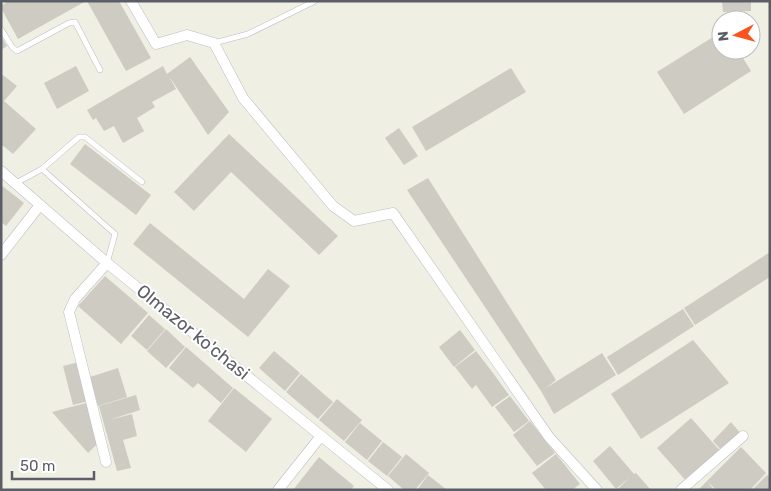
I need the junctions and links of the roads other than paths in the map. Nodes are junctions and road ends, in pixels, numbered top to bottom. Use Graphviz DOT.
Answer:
graph roads {
  1 [pos="131,1"];
  2 [pos="315,1"];
  3 [pos="1,29"];
  4 [pos="214,43"];
  5 [pos="100,70"];
  6 [pos="42,169"];
  7 [pos="1,171"];
  8 [pos="142,182"];
  9 [pos="14,184"];
  10 [pos="40,205"];
  11 [pos="1,255"];
  12 [pos="107,262"];
  13 [pos="321,436"];
  14 [pos="743,436"];
  15 [pos="106,462"];
  16 [pos="278,490"];
  17 [pos="388,490"];
  18 [pos="597,490"];
  19 [pos="681,490"];
  1 -- 4 [label="street"];
  2 -- 4 [label="lane"];
  3 -- 5 [label="lane"];
  4 -- 18 [label="street"];
  6 -- 8 [label="lane"];
  6 -- 9 [label="lane"];
  6 -- 12 [label="lane"];
  7 -- 9 [label="street, Olmazor ko'chasi"];
  9 -- 10 [label="street, Olmazor ko'chasi"];
  10 -- 11 [label="street"];
  10 -- 12 [label="street, Olmazor ko'chasi"];
  12 -- 13 [label="street, Olmazor ko'chasi"];
  12 -- 15 [label="street"];
  13 -- 16 [label="street"];
  13 -- 17 [label="street, Olmazor ko'chasi"];
  14 -- 19 [label="street"];
}
